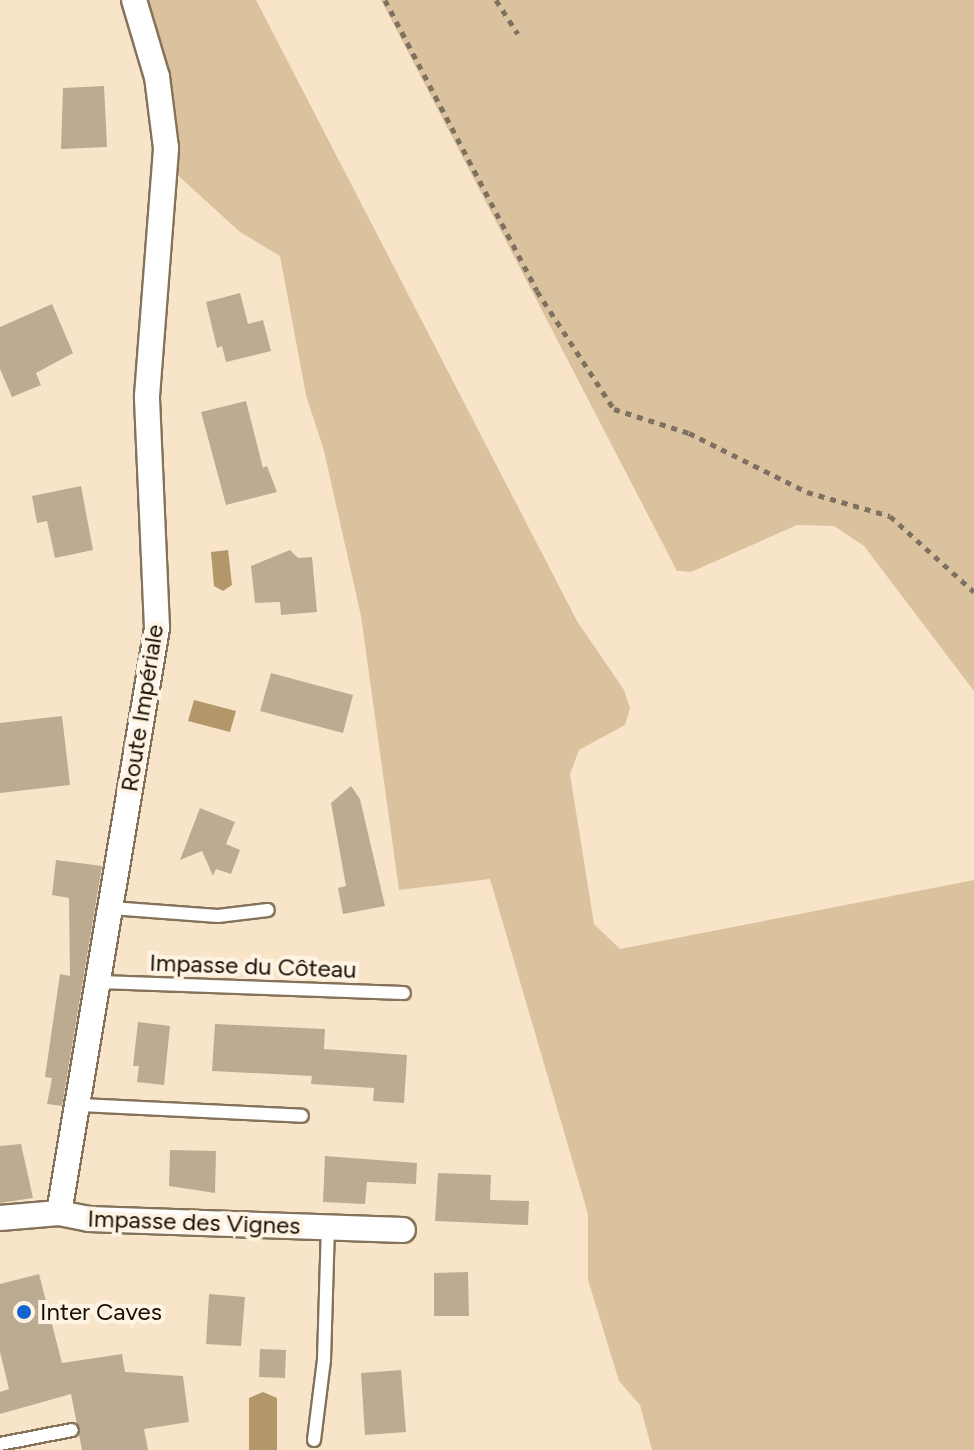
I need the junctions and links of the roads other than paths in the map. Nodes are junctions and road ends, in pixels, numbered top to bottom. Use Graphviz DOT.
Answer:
graph roads {
  1 [pos="134,0"];
  2 [pos="111,908"];
  3 [pos="268,910"];
  4 [pos="100,982"];
  5 [pos="404,993"];
  6 [pos="81,1105"];
  7 [pos="302,1116"];
  8 [pos="59,1213"];
  9 [pos="0,1218"];
  10 [pos="328,1227"];
  11 [pos="403,1230"];
  12 [pos="72,1430"];
  13 [pos="314,1440"];
  14 [pos="0,1444"];
  1 -- 2 [label="street, Route Impériale"];
  2 -- 3 [label="lane"];
  2 -- 4 [label="street, Route Impériale"];
  4 -- 5 [label="lane, Impasse du Côteau"];
  4 -- 6 [label="street, Route Impériale"];
  6 -- 7 [label="lane"];
  6 -- 8 [label="street, Route Impériale"];
  8 -- 9 [label="street"];
  8 -- 10 [label="street, Impasse des Vignes"];
  10 -- 11 [label="street, Impasse des Vignes"];
  10 -- 13 [label="lane, Impasse des Vignes"];
  12 -- 14 [label="lane"];
}
